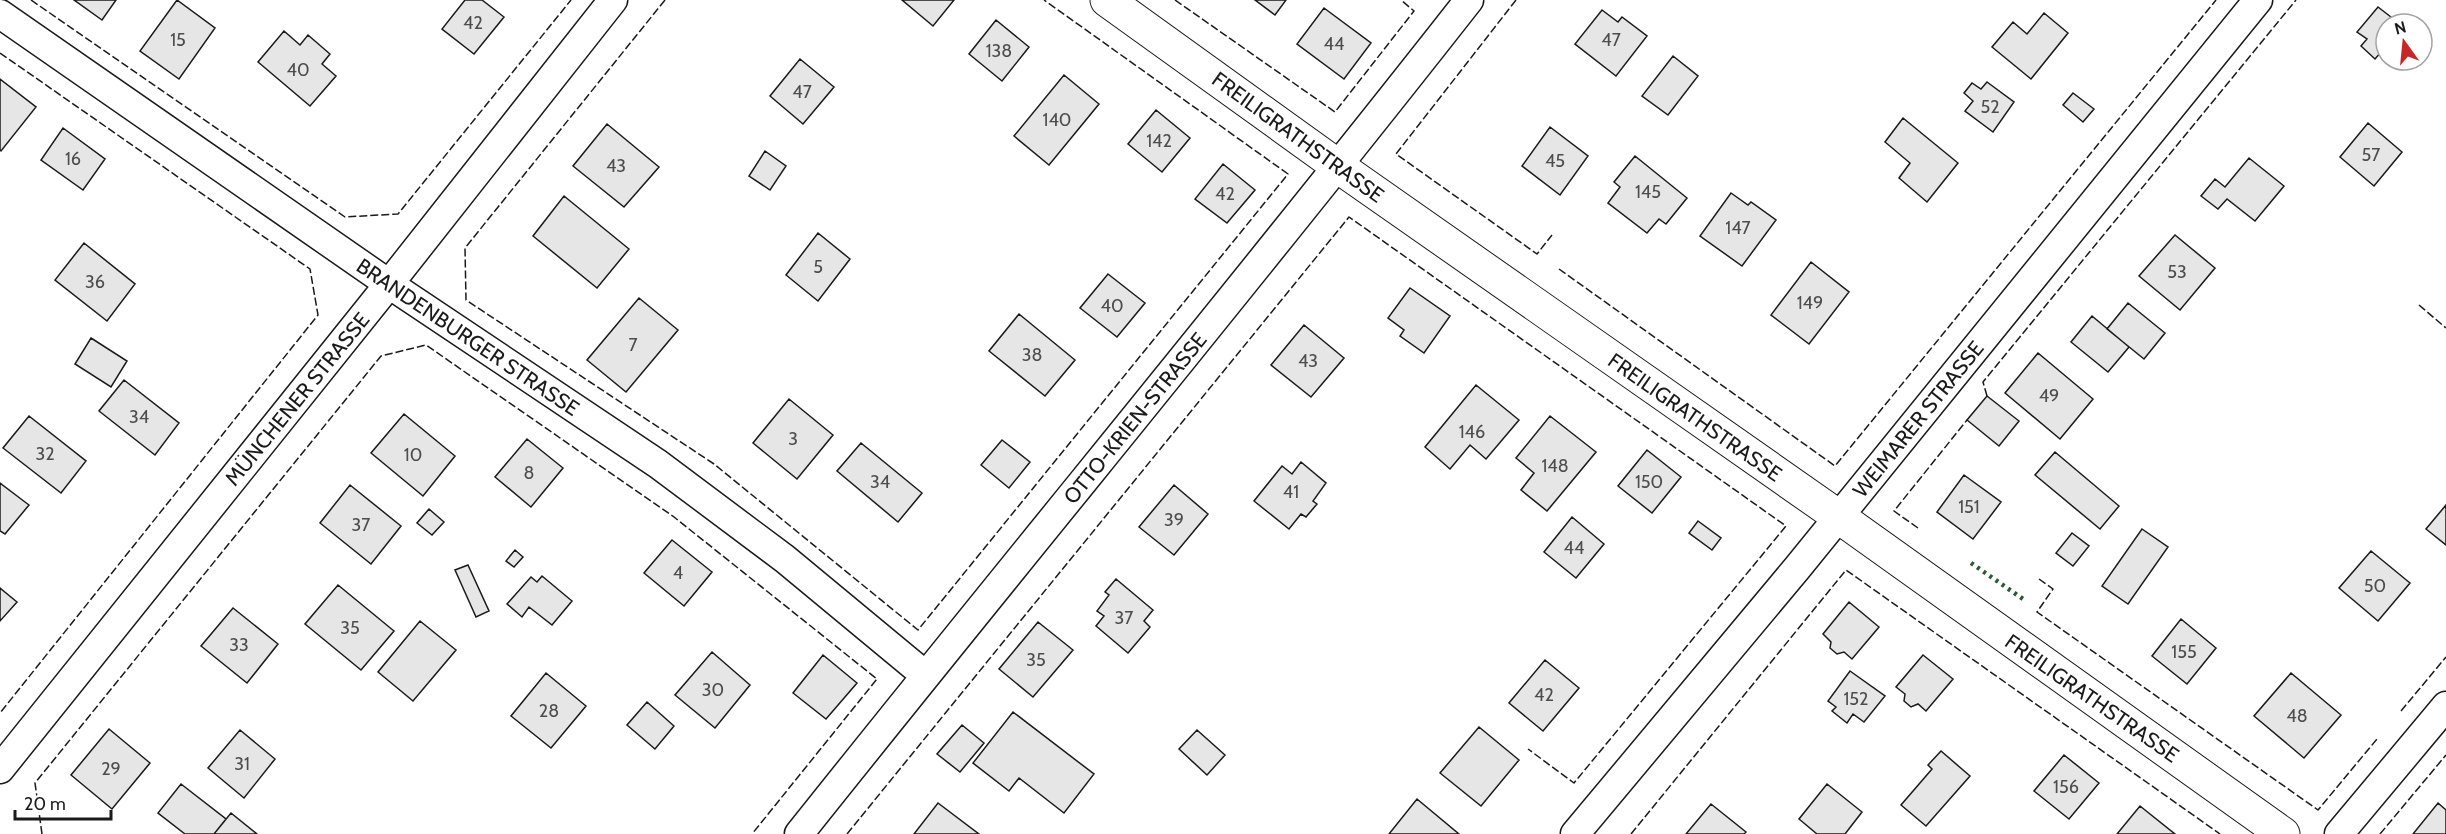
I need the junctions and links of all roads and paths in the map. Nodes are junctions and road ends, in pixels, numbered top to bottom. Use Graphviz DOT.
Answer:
graph roads {
  1 [pos="613,0"];
  2 [pos="1107,0"];
  3 [pos="1469,0"];
  4 [pos="2258,0"];
  5 [pos="0,14"];
  6 [pos="1339,167"];
  7 [pos="389,284"];
  8 [pos="1839,517"];
  9 [pos="925,675"];
  10 [pos="2446,706"];
  11 [pos="0,769"];
  12 [pos="799,834"];
  13 [pos="1575,834"];
  14 [pos="2283,834"];
  15 [pos="2339,834"];
  1 -- 7 [label="street, MÜNCHENER STRASSE"];
  2 -- 6 [label="street, FREILIGRATHSTRASSE"];
  3 -- 6 [label="street, OTTO-KRIEN-STRASSE"];
  4 -- 8 [label="street, WEIMARER STRASSE"];
  5 -- 7 [label="street, BRANDENBURGER STRASSE"];
  6 -- 8 [label="street, FREILIGRATHSTRASSE"];
  6 -- 9 [label="street, OTTO-KRIEN-STRASSE"];
  7 -- 9 [label="street, BRANDENBURGER STRASSE"];
  7 -- 11 [label="street, MÜNCHENER STRASSE"];
  8 -- 13 [label="street, WEIMARER STRASSE"];
  8 -- 14 [label="street, FREILIGRATHSTRASSE"];
  9 -- 12 [label="street, OTTO-KRIEN-STRASSE"];
  10 -- 15 [label="street"];
}
